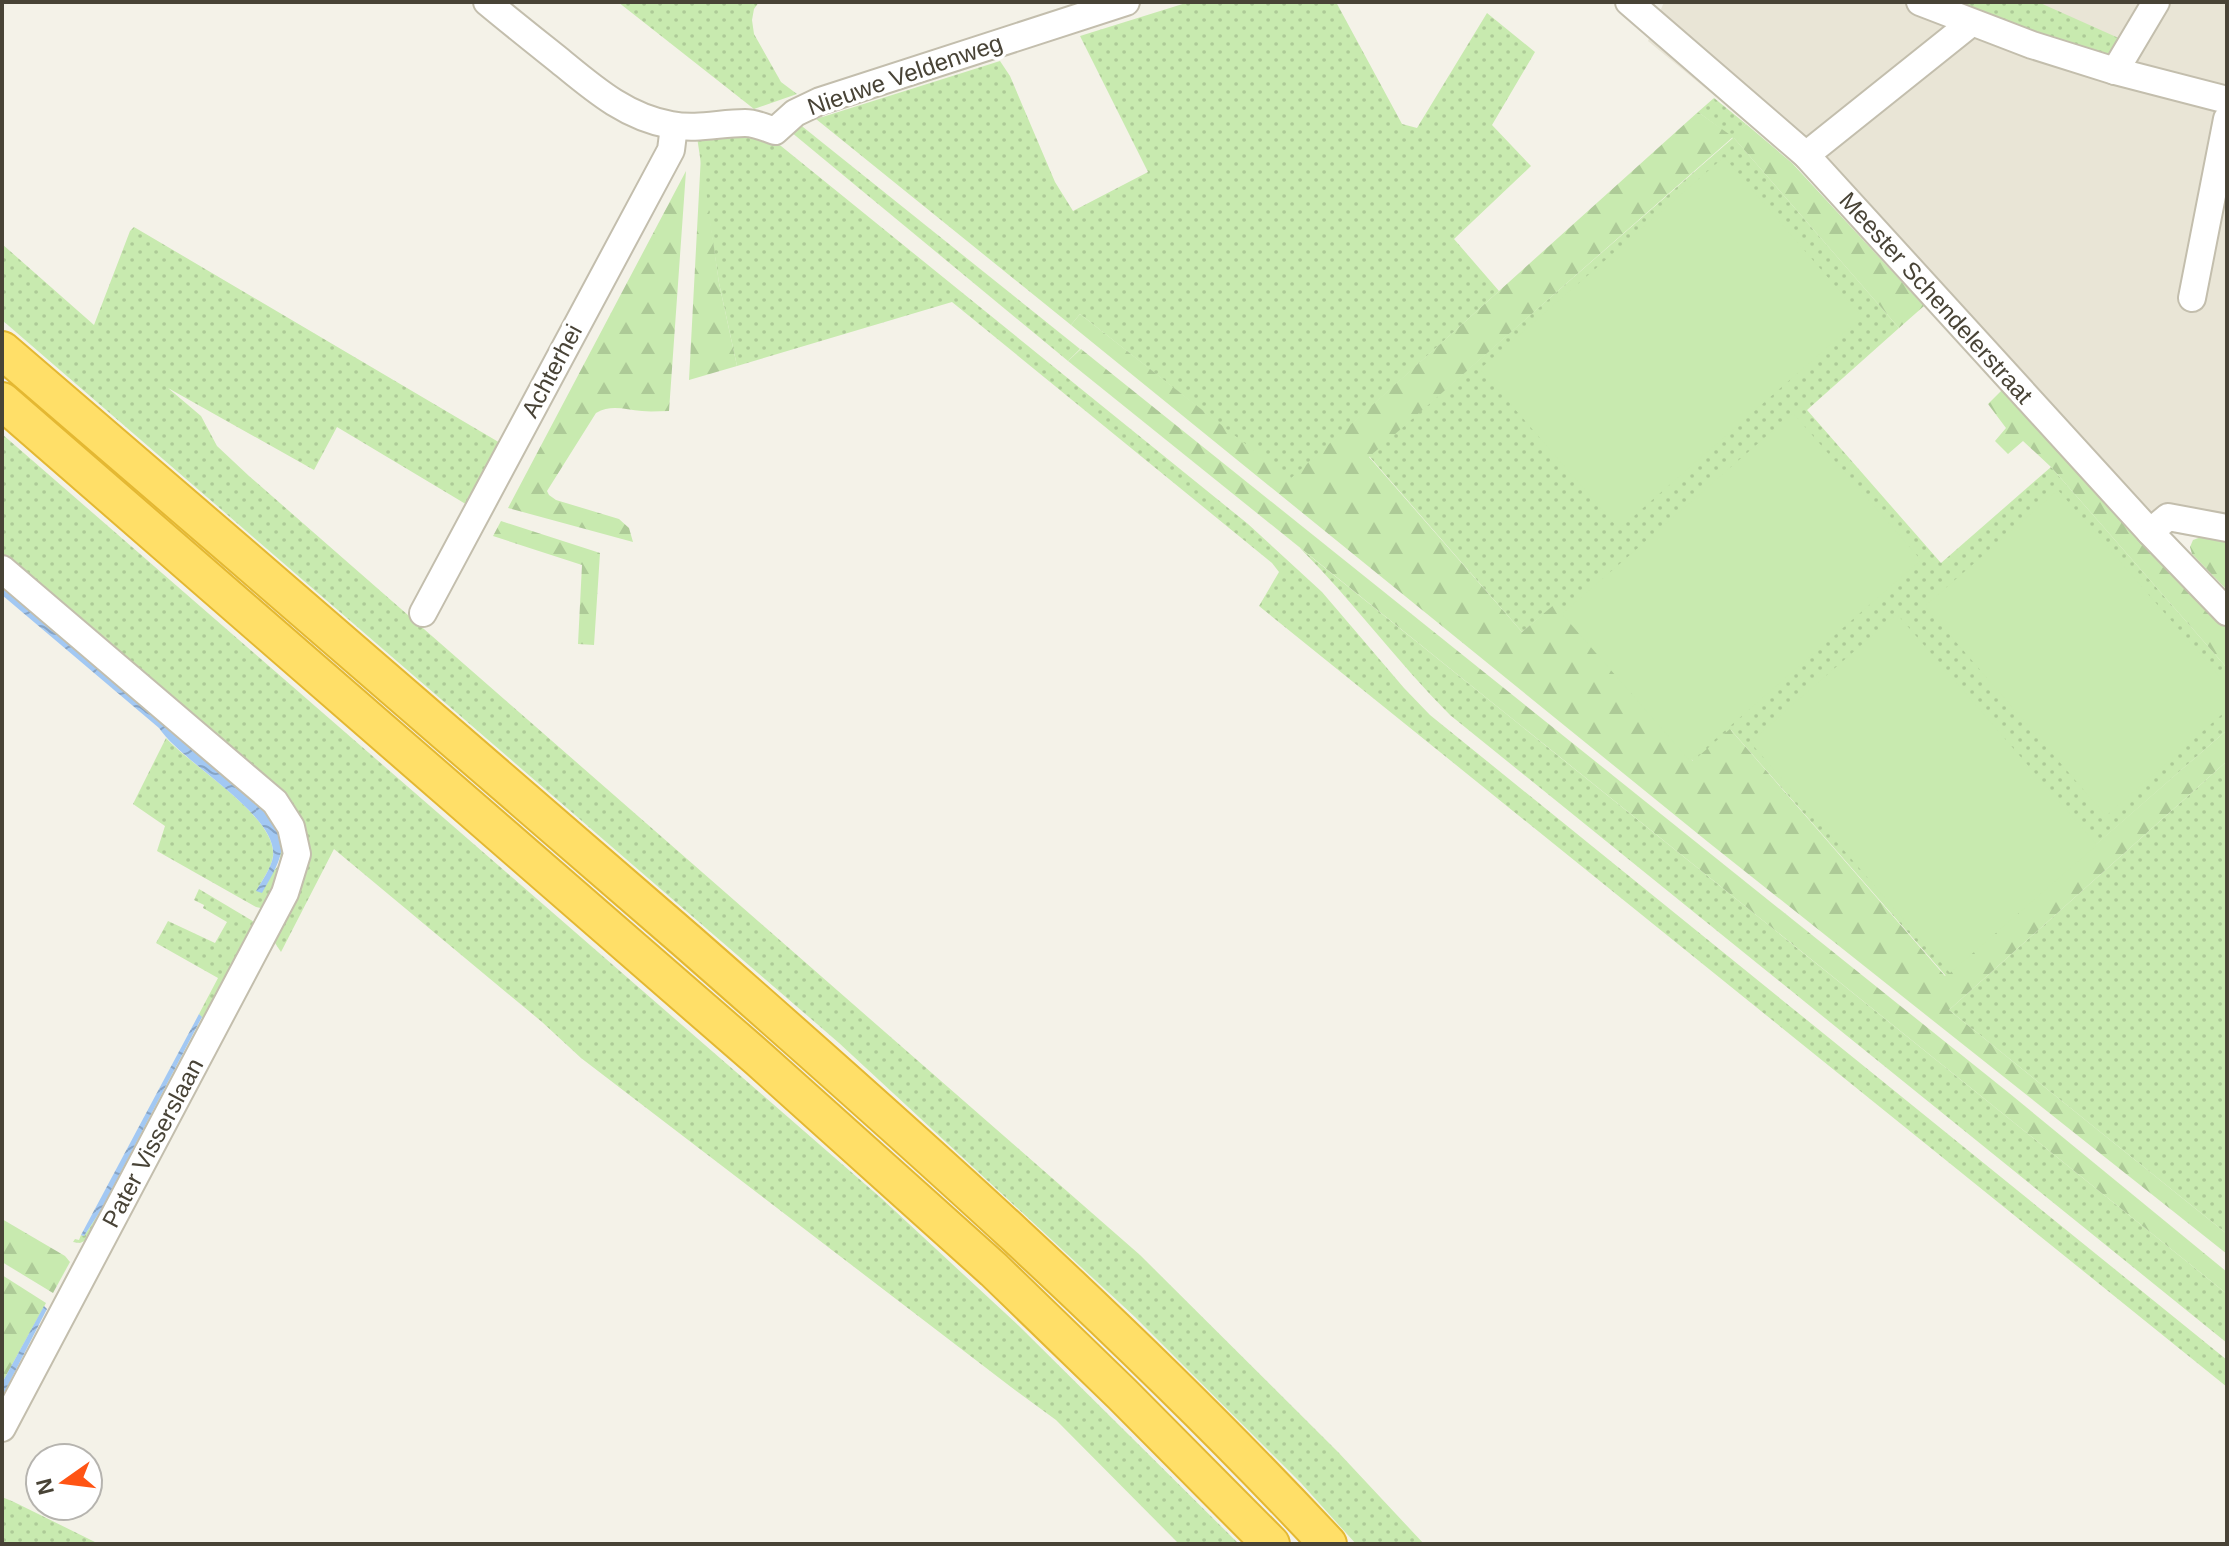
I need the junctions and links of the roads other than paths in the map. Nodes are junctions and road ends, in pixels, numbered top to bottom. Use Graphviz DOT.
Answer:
graph roads {
  1 [pos="487,2"];
  2 [pos="1126,2"];
  3 [pos="1629,2"];
  4 [pos="1920,2"];
  5 [pos="2156,2"];
  6 [pos="1971,23"];
  7 [pos="2115,71"];
  8 [pos="2227,100"];
  9 [pos="2227,119"];
  10 [pos="674,126"];
  11 [pos="1806,155"];
  12 [pos="2192,298"];
  13 [pos="2,350"];
  14 [pos="2,401"];
  15 [pos="2227,528"];
  16 [pos="2150,532"];
  17 [pos="2,569"];
  18 [pos="2227,612"];
  19 [pos="423,613"];
  20 [pos="2,1428"];
  21 [pos="1271,1544"];
  22 [pos="1328,1544"];
  1 -- 10 [label="street, Nieuwe Veldenweg"];
  2 -- 10 [label="street, Nieuwe Veldenweg"];
  3 -- 11 [label="street, Meester Schendelerstraat"];
  4 -- 6 [label="street"];
  5 -- 7 [label="street"];
  6 -- 7 [label="street"];
  6 -- 11 [label="street"];
  7 -- 8 [label="street"];
  9 -- 12 [label="street"];
  10 -- 19 [label="street, Achterhei"];
  11 -- 16 [label="street, Meester Schendelerstraat"];
  13 -- 22 [label="highway"];
  14 -- 21 [label="highway"];
  15 -- 16 [label="street"];
  16 -- 18 [label="street, Meester Schendelerstraat"];
  17 -- 20 [label="street, Pater Visserslaan"];
}
